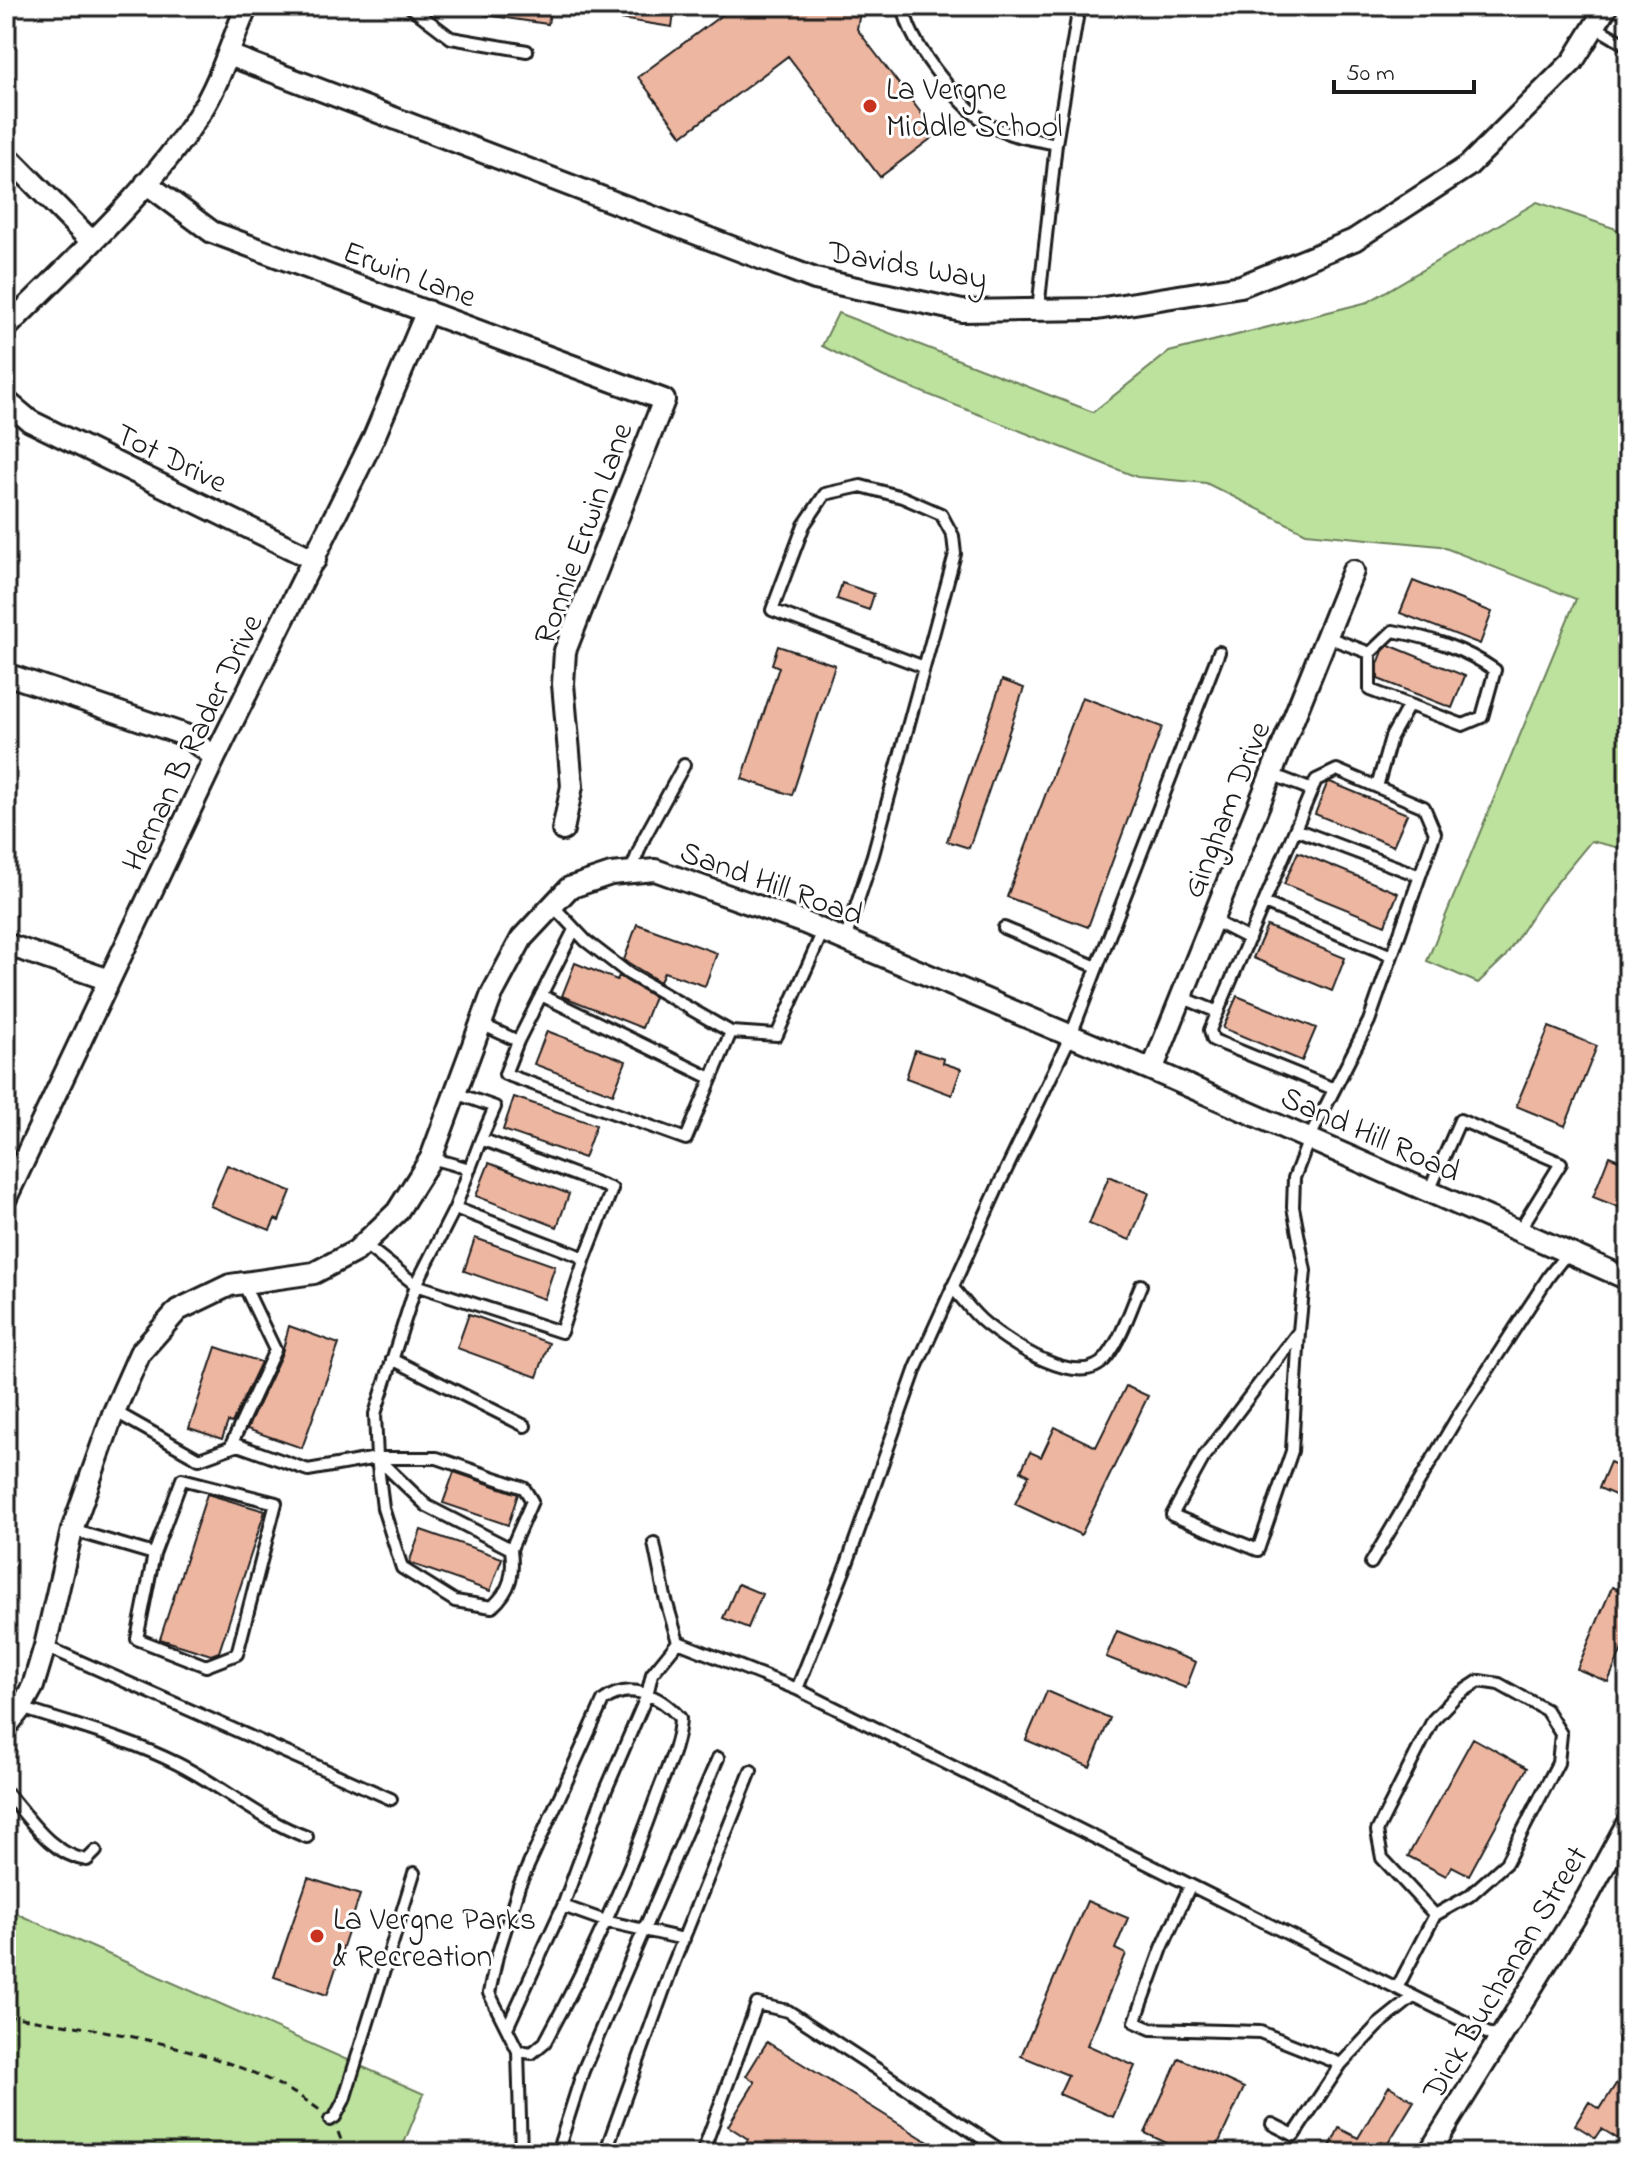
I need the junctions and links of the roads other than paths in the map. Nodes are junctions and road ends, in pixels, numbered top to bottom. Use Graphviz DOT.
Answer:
graph roads {
  1 [pos="247,6"];
  2 [pos="409,6"];
  3 [pos="904,6"];
  4 [pos="1079,6"];
  5 [pos="1607,6"];
  6 [pos="1594,26"];
  7 [pos="1628,46"];
  8 [pos="527,51"];
  9 [pos="229,55"];
  10 [pos="1056,144"];
  11 [pos="12,161"];
  12 [pos="146,183"];
  13 [pos="91,241"];
  14 [pos="1038,310"];
  15 [pos="427,311"];
  16 [pos="6,328"];
  17 [pos="664,400"];
  18 [pos="6,401"];
  19 [pos="315,560"];
  20 [pos="1353,571"];
  21 [pos="1327,637"];
  22 [pos="1219,652"];
  23 [pos="1370,653"];
  24 [pos="924,667"];
  25 [pos="6,674"];
  26 [pos="1409,705"];
  27 [pos="215,757"];
  28 [pos="684,765"];
  29 [pos="1271,774"];
  30 [pos="1377,787"];
  31 [pos="1312,790"];
  32 [pos="1295,829"];
  33 [pos="563,830"];
  34 [pos="630,873"];
  35 [pos="1420,876"];
  36 [pos="1264,903"];
  37 [pos="553,906"];
  38 [pos="1212,920"];
  39 [pos="1004,928"];
  40 [pos="574,930"];
  41 [pos="823,931"];
  42 [pos="1249,939"];
  43 [pos="845,940"];
  44 [pos="6,944"];
  45 [pos="1392,956"];
  46 [pos="1097,967"];
  47 [pos="109,980"];
  48 [pos="541,995"];
  49 [pos="1181,997"];
  50 [pos="1218,1012"];
  51 [pos="481,1024"];
  52 [pos="731,1032"];
  53 [pos="1071,1035"];
  54 [pos="518,1041"];
  55 [pos="1152,1070"];
  56 [pos="711,1078"];
  57 [pos="1334,1089"];
  58 [pos="455,1093"];
  59 [pos="481,1139"];
  60 [pos="1309,1139"];
  61 [pos="431,1158"];
  62 [pos="470,1169"];
  63 [pos="1429,1191"];
  64 [pos="6,1198"];
  65 [pos="455,1208"];
  66 [pos="1519,1231"];
  67 [pos="364,1244"];
  68 [pos="1568,1252"];
  69 [pos="585,1258"];
  70 [pos="1628,1279"];
  71 [pos="243,1283"];
  72 [pos="416,1285"];
  73 [pos="1141,1285"];
  74 [pos="952,1287"];
  75 [pos="1299,1331"];
  76 [pos="392,1359"];
  77 [pos="114,1411"];
  78 [pos="525,1426"];
  79 [pos="238,1445"];
  80 [pos="377,1458"];
  81 [pos="72,1530"];
  82 [pos="654,1543"];
  83 [pos="511,1549"];
  84 [pos="154,1554"];
  85 [pos="1371,1563"];
  86 [pos="678,1642"];
  87 [pos="45,1646"];
  88 [pos="797,1689"];
  89 [pos="647,1695"];
  90 [pos="21,1708"];
  91 [pos="6,1727"];
  92 [pos="718,1758"];
  93 [pos="751,1771"];
  94 [pos="6,1792"];
  95 [pos="391,1799"];
  96 [pos="1628,1822"];
  97 [pos="307,1837"];
  98 [pos="96,1851"];
  99 [pos="414,1873"];
  100 [pos="1190,1886"];
  101 [pos="563,1906"];
  102 [pos="1435,1915"];
  103 [pos="605,1921"];
  104 [pos="645,1930"];
  105 [pos="684,1939"];
  106 [pos="1397,1988"];
  107 [pos="1413,1997"];
  108 [pos="507,2028"];
  109 [pos="1499,2039"];
  110 [pos="518,2051"];
  111 [pos="1341,2064"];
  112 [pos="330,2120"];
  113 [pos="1272,2124"];
  114 [pos="521,2153"];
  115 [pos="557,2153"];
  116 [pos="605,2153"];
  117 [pos="706,2153"];
  118 [pos="1005,2153"];
  119 [pos="1429,2153"];
  1 -- 9 [label="street"];
  2 -- 8 [label="lane"];
  3 -- 10 [label="lane"];
  4 -- 10 [label="lane"];
  5 -- 6 [label="street, Davids Way"];
  6 -- 7 [label="lane"];
  6 -- 14 [label="street, Davids Way"];
  9 -- 12 [label="street"];
  9 -- 14 [label="street, Davids Way"];
  10 -- 14 [label="lane"];
  11 -- 13 [label="street"];
  12 -- 13 [label="street"];
  12 -- 15 [label="street, Erwin Lane"];
  13 -- 16 [label="street"];
  15 -- 17 [label="street, Erwin Lane"];
  15 -- 19 [label="street, Hernan B Rader Drive"];
  17 -- 33 [label="street, Ronnie Erwin Lane"];
  18 -- 19 [label="street, Tot Drive"];
  19 -- 27 [label="street, Hernan B Rader Drive"];
  20 -- 21 [label="street, Gingham Drive"];
  21 -- 23 [label="lane"];
  21 -- 29 [label="street, Gingham Drive"];
  22 -- 46 [label="lane"];
  23 -- 26 [label="lane"];
  23 -- 26 [label="lane"];
  24 -- 24 [label="lane"];
  24 -- 43 [label="lane"];
  25 -- 27 [label="street"];
  26 -- 30 [label="lane"];
  27 -- 47 [label="street, Hernan B Rader Drive"];
  28 -- 34 [label="lane"];
  29 -- 31 [label="lane"];
  29 -- 38 [label="street, Gingham Drive"];
  30 -- 31 [label="lane"];
  30 -- 35 [label="lane"];
  31 -- 32 [label="lane"];
  32 -- 35 [label="lane"];
  32 -- 36 [label="lane"];
  34 -- 37 [label="street, Sand Hill Road"];
  34 -- 41 [label="street, Sand Hill Road"];
  35 -- 45 [label="lane"];
  36 -- 42 [label="lane"];
  36 -- 45 [label="lane"];
  37 -- 40 [label="lane"];
  37 -- 51 [label="street, Sand Hill Road"];
  38 -- 42 [label="lane"];
  38 -- 49 [label="street, Gingham Drive"];
  39 -- 46 [label="lane"];
  40 -- 48 [label="lane"];
  40 -- 52 [label="lane"];
  41 -- 43 [label="street, Sand Hill Road"];
  41 -- 52 [label="lane"];
  42 -- 50 [label="lane"];
  43 -- 53 [label="street, Sand Hill Road"];
  44 -- 47 [label="street"];
  45 -- 57 [label="lane"];
  46 -- 53 [label="lane"];
  47 -- 64 [label="street, Hernan B Rader Drive"];
  48 -- 54 [label="lane"];
  48 -- 56 [label="lane"];
  49 -- 50 [label="lane"];
  49 -- 55 [label="street, Gingham Drive"];
  50 -- 57 [label="lane"];
  51 -- 54 [label="lane"];
  51 -- 58 [label="street, Sand Hill Road"];
  52 -- 56 [label="lane"];
  53 -- 55 [label="street, Sand Hill Road"];
  53 -- 74 [label="lane"];
  54 -- 56 [label="lane"];
  55 -- 60 [label="street, Sand Hill Road"];
  57 -- 60 [label="lane"];
  58 -- 59 [label="lane"];
  58 -- 61 [label="street, Sand Hill Road"];
  59 -- 62 [label="lane"];
  59 -- 69 [label="lane"];
  60 -- 63 [label="street, Sand Hill Road"];
  60 -- 75 [label="lane"];
  61 -- 62 [label="lane"];
  61 -- 67 [label="street, Sand Hill Road"];
  62 -- 65 [label="lane"];
  63 -- 66 [label="street, Sand Hill Road"];
  63 -- 66 [label="lane"];
  65 -- 69 [label="lane"];
  65 -- 72 [label="lane"];
  66 -- 68 [label="street, Sand Hill Road"];
  67 -- 71 [label="street, Sand Hill Road"];
  67 -- 72 [label="lane"];
  68 -- 70 [label="street, Sand Hill Road"];
  68 -- 85 [label="lane"];
  69 -- 72 [label="lane"];
  71 -- 77 [label="street, Sand Hill Road"];
  71 -- 79 [label="lane"];
  72 -- 76 [label="lane"];
  73 -- 74 [label="lane"];
  74 -- 88 [label="lane"];
  75 -- 75 [label="lane"];
  76 -- 78 [label="lane"];
  76 -- 80 [label="lane"];
  77 -- 79 [label="lane"];
  77 -- 81 [label="street, Sand Hill Road"];
  79 -- 80 [label="lane"];
  80 -- 83 [label="lane"];
  80 -- 83 [label="lane"];
  80 -- 83 [label="lane"];
  81 -- 84 [label="lane"];
  81 -- 87 [label="street, Sand Hill Road"];
  82 -- 86 [label="lane"];
  84 -- 84 [label="lane"];
  86 -- 88 [label="lane"];
  86 -- 89 [label="lane"];
  87 -- 90 [label="street, Sand Hill Road"];
  87 -- 95 [label="lane"];
  88 -- 100 [label="lane"];
  89 -- 101 [label="lane"];
  89 -- 103 [label="lane"];
  89 -- 108 [label="lane"];
  90 -- 91 [label="street, Sand Hill Road"];
  90 -- 97 [label="lane"];
  92 -- 104 [label="lane"];
  93 -- 105 [label="lane"];
  94 -- 98 [label="lane"];
  96 -- 109 [label="street, Dick Buchanan Street"];
  99 -- 112 [label="lane"];
  100 -- 106 [label="lane"];
  100 -- 111 [label="lane"];
  101 -- 103 [label="lane"];
  101 -- 108 [label="lane"];
  102 -- 102 [label="lane"];
  102 -- 106 [label="lane"];
  103 -- 104 [label="lane"];
  103 -- 110 [label="lane"];
  104 -- 105 [label="lane"];
  104 -- 115 [label="lane"];
  105 -- 116 [label="lane"];
  106 -- 107 [label="lane"];
  107 -- 109 [label="lane"];
  107 -- 111 [label="lane"];
  108 -- 110 [label="lane"];
  109 -- 119 [label="street, Dick Buchanan Street"];
  110 -- 114 [label="lane"];
  111 -- 113 [label="lane"];
  117 -- 118 [label="lane"];
}
